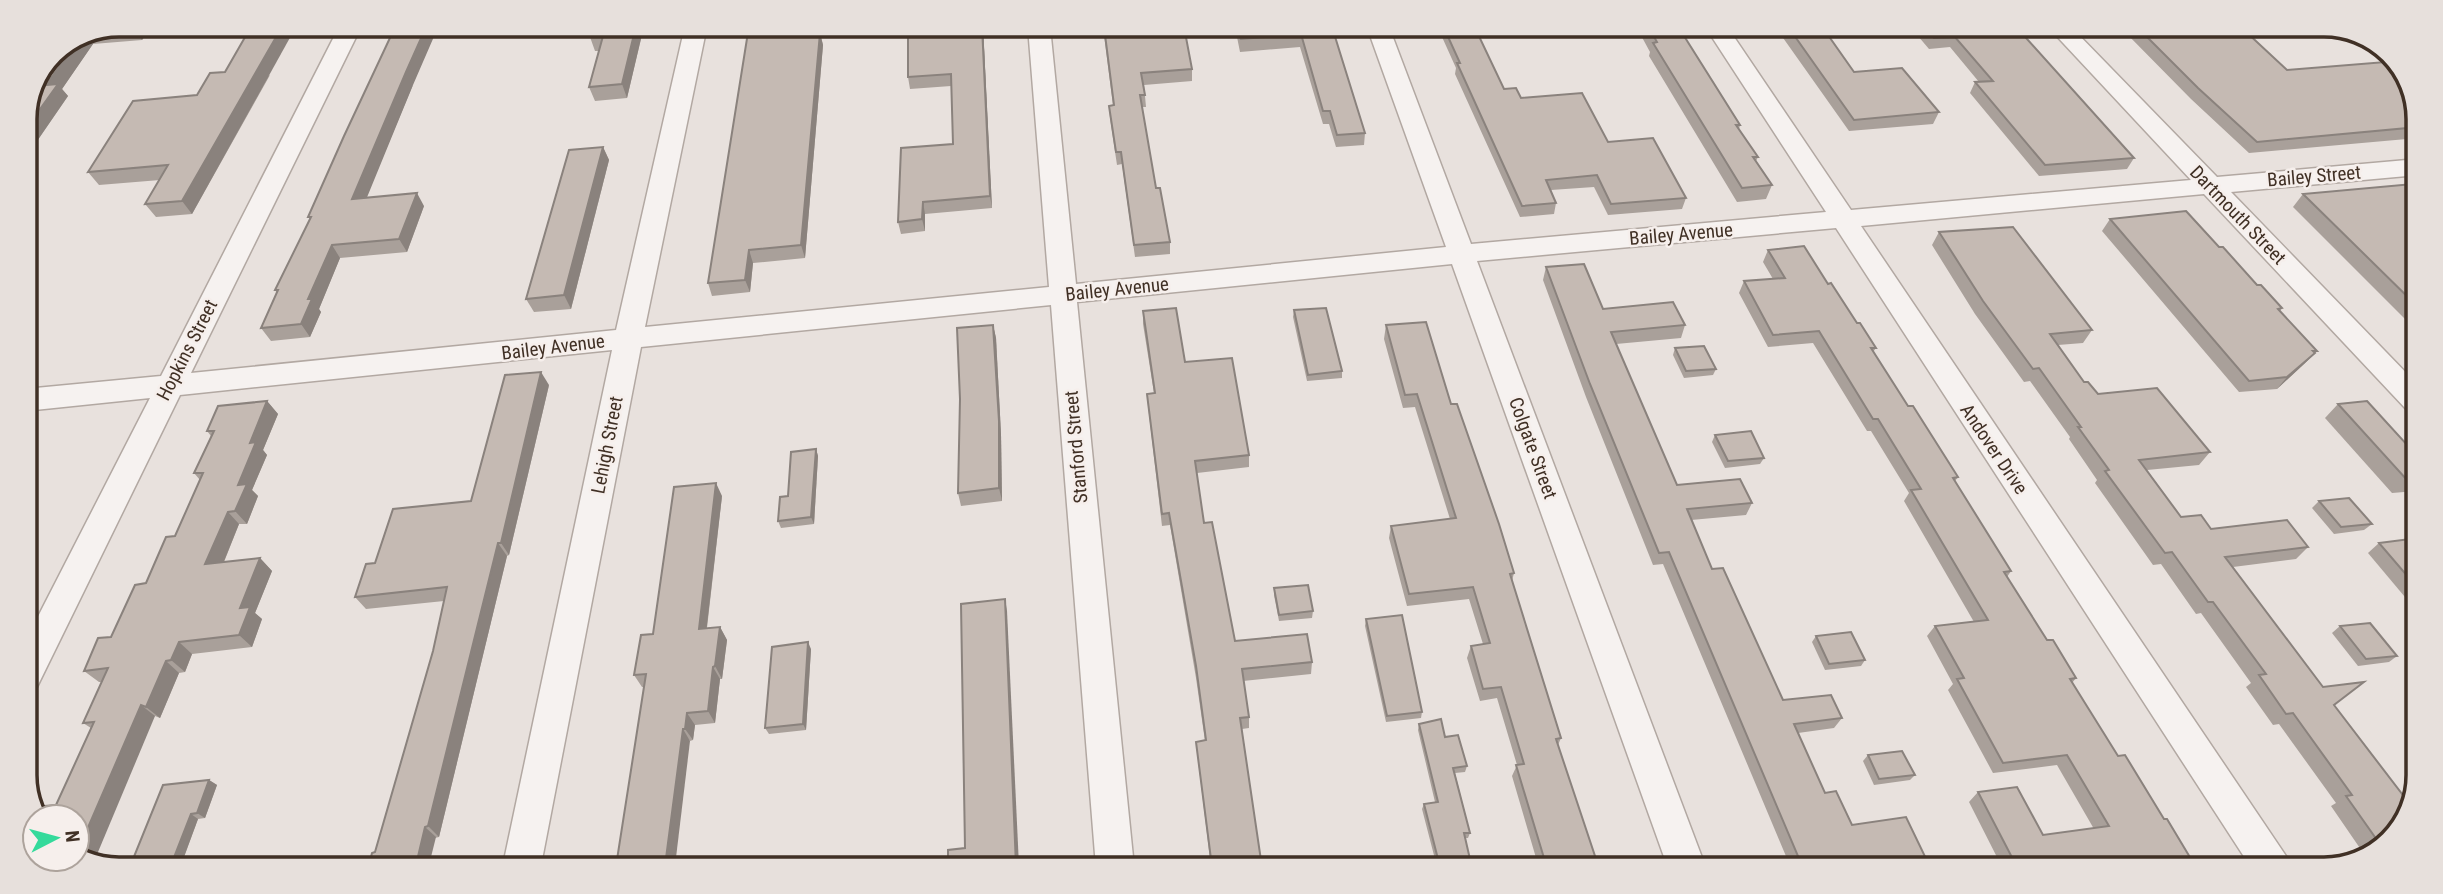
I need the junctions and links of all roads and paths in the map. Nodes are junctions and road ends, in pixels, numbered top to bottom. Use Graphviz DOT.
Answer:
graph roads {
  1 [pos="345,37"];
  2 [pos="694,37"];
  3 [pos="1040,37"];
  4 [pos="1382,37"];
  5 [pos="1723,37"];
  6 [pos="2069,37"];
  7 [pos="2406,168"];
  8 [pos="2209,185"];
  9 [pos="1844,220"];
  10 [pos="1462,254"];
  11 [pos="1061,294"];
  12 [pos="629,337"];
  13 [pos="169,386"];
  14 [pos="2406,391"];
  15 [pos="37,399"];
  16 [pos="37,652"];
  17 [pos="525,857"];
  18 [pos="1114,857"];
  19 [pos="1683,857"];
  20 [pos="2265,857"];
  1 -- 13 [label="street, Hopkins Street"];
  2 -- 12 [label="street, Lehigh Street"];
  3 -- 11 [label="street, Stanford Street"];
  4 -- 10 [label="street, Colgate Street"];
  5 -- 9 [label="street, Andover Drive"];
  6 -- 8 [label="street, Dartmouth Street"];
  7 -- 8 [label="street, Bailey Street"];
  8 -- 9 [label="street, Bailey Avenue"];
  8 -- 14 [label="street, Dartmouth Street"];
  9 -- 10 [label="street, Bailey Avenue"];
  9 -- 20 [label="street, Andover Drive"];
  10 -- 11 [label="street, Bailey Avenue"];
  10 -- 19 [label="street, Colgate Street"];
  11 -- 12 [label="street, Bailey Avenue"];
  11 -- 18 [label="street, Stanford Street"];
  12 -- 13 [label="street, Bailey Avenue"];
  12 -- 17 [label="street, Lehigh Street"];
  13 -- 15 [label="street, Bailey Avenue"];
  13 -- 16 [label="street, Hopkins Street"];
}
